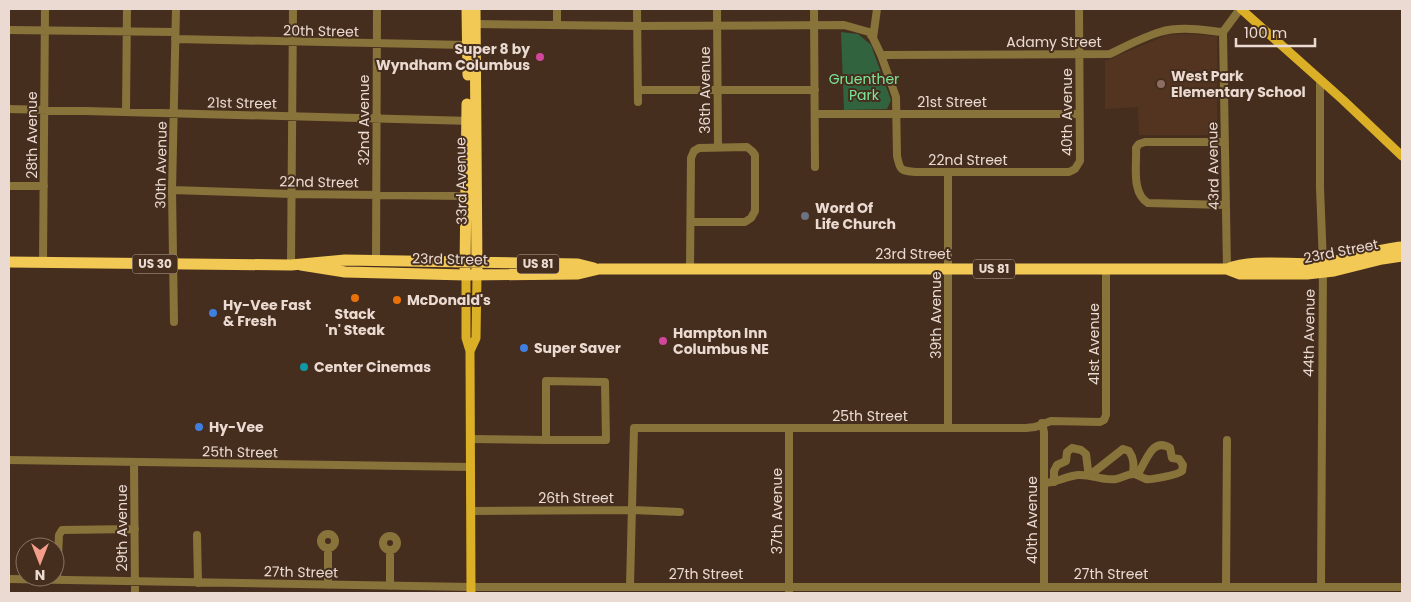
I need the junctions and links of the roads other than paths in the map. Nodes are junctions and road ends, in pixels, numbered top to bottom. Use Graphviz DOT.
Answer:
graph roads {
  1 [pos="45,9"];
  2 [pos="127,9"];
  3 [pos="176,9"];
  4 [pos="292,9"];
  5 [pos="377,9"];
  6 [pos="467,9"];
  7 [pos="475,9"];
  8 [pos="557,9"];
  9 [pos="637,9"];
  10 [pos="717,9"];
  11 [pos="814,9"];
  12 [pos="877,9"];
  13 [pos="1079,9"];
  14 [pos="1240,9"];
  15 [pos="475,24"];
  16 [pos="557,25"];
  17 [pos="814,25"];
  18 [pos="637,26"];
  19 [pos="717,26"];
  20 [pos="9,30"];
  21 [pos="44,30"];
  22 [pos="127,32"];
  23 [pos="1223,32"];
  24 [pos="175,36"];
  25 [pos="873,38"];
  26 [pos="292,43"];
  27 [pos="377,44"];
  28 [pos="467,45"];
  29 [pos="1079,54"];
  30 [pos="881,55"];
  31 [pos="1320,80"];
  32 [pos="718,89"];
  33 [pos="638,90"];
  34 [pos="814,90"];
  35 [pos="638,102"];
  36 [pos="9,109"];
  37 [pos="44,110"];
  38 [pos="126,112"];
  39 [pos="174,114"];
  40 [pos="815,114"];
  41 [pos="897,114"];
  42 [pos="1079,114"];
  43 [pos="292,117"];
  44 [pos="377,119"];
  45 [pos="471,121"];
  46 [pos="1225,142"];
  47 [pos="718,147"];
  48 [pos="1402,156"];
  49 [pos="815,167"];
  50 [pos="948,172"];
  51 [pos="1060,172"];
  52 [pos="9,186"];
  53 [pos="44,186"];
  54 [pos="172,190"];
  55 [pos="291,194"];
  56 [pos="376,195"];
  57 [pos="465,196"];
  58 [pos="1226,205"];
  59 [pos="691,222"];
  60 [pos="1402,247"];
  61 [pos="1402,256"];
  62 [pos="376,260"];
  63 [pos="9,262"];
  64 [pos="44,262"];
  65 [pos="471,263"];
  66 [pos="173,264"];
  67 [pos="296,265"];
  68 [pos="1323,268"];
  69 [pos="599,269"];
  70 [pos="690,269"];
  71 [pos="948,269"];
  72 [pos="1106,269"];
  73 [pos="1227,269"];
  74 [pos="472,275"];
  75 [pos="174,322"];
  76 [pos="1104,420"];
  77 [pos="1042,423"];
  78 [pos="948,428"];
  79 [pos="789,429"];
  80 [pos="471,439"];
  81 [pos="546,440"];
  82 [pos="1227,440"];
  83 [pos="9,460"];
  84 [pos="134,462"];
  85 [pos="471,467"];
  86 [pos="1135,474"];
  87 [pos="1090,475"];
  88 [pos="1054,482"];
  89 [pos="1044,483"];
  90 [pos="633,510"];
  91 [pos="471,511"];
  92 [pos="680,512"];
  93 [pos="135,529"];
  94 [pos="197,535"];
  95 [pos="59,537"];
  96 [pos="328,548"];
  97 [pos="390,551"];
  98 [pos="65,580"];
  99 [pos="135,582"];
  100 [pos="198,582"];
  101 [pos="328,584"];
  102 [pos="390,586"];
  103 [pos="630,586"];
  104 [pos="1044,587"];
  105 [pos="1226,587"];
  106 [pos="1322,587"];
  107 [pos="1402,587"];
  108 [pos="338,589"];
  109 [pos="471,590"];
  110 [pos="662,590"];
  111 [pos="724,590"];
  112 [pos="789,590"];
  113 [pos="850,590"];
  114 [pos="916,590"];
  115 [pos="1068,590"];
  116 [pos="1147,590"];
  117 [pos="135,593"];
  1 -- 21 [label="street, 28th Avenue"];
  2 -- 22 [label="street"];
  3 -- 24 [label="street, 30th Avenue"];
  4 -- 26 [label="street"];
  5 -- 27 [label="street, 32nd Avenue"];
  6 -- 28 [label="highway, 33rd Avenue"];
  7 -- 15 [label="highway, 33rd Avenue"];
  8 -- 16 [label="street"];
  9 -- 18 [label="street"];
  10 -- 19 [label="street, 36th Avenue"];
  11 -- 17 [label="street"];
  12 -- 25 [label="street"];
  13 -- 29 [label="street, 40th Avenue"];
  14 -- 23 [label="street"];
  14 -- 31 [label="main road"];
  15 -- 16 [label="street"];
  15 -- 45 [label="highway, 33rd Avenue"];
  16 -- 18 [label="street"];
  17 -- 19 [label="street"];
  17 -- 25 [label="street"];
  17 -- 34 [label="street"];
  18 -- 19 [label="street"];
  18 -- 33 [label="street"];
  19 -- 32 [label="street, 36th Avenue"];
  20 -- 21 [label="street, 20th Street"];
  21 -- 22 [label="street, 20th Street"];
  21 -- 37 [label="street, 28th Avenue"];
  22 -- 24 [label="street, 20th Street"];
  22 -- 38 [label="street"];
  23 -- 29 [label="street, Adamy Street"];
  23 -- 46 [label="street, 43rd Avenue"];
  24 -- 26 [label="street, 20th Street"];
  24 -- 39 [label="street, 30th Avenue"];
  25 -- 30 [label="street"];
  26 -- 27 [label="street, 20th Street"];
  26 -- 43 [label="street"];
  27 -- 28 [label="street, 20th Street"];
  27 -- 44 [label="street, 32nd Avenue"];
  28 -- 45 [label="highway, 33rd Avenue"];
  29 -- 30 [label="street, Adamy Street"];
  29 -- 42 [label="street, 40th Avenue"];
  30 -- 41 [label="street"];
  31 -- 48 [label="main road"];
  31 -- 68 [label="street, 44th Avenue"];
  32 -- 33 [label="street"];
  32 -- 34 [label="street"];
  32 -- 47 [label="street, 36th Avenue"];
  33 -- 35 [label="street"];
  34 -- 40 [label="street"];
  36 -- 37 [label="street, 21st Street"];
  37 -- 38 [label="street, 21st Street"];
  37 -- 53 [label="street, 28th Avenue"];
  38 -- 39 [label="street, 21st Street"];
  39 -- 43 [label="street, 21st Street"];
  39 -- 54 [label="street, 30th Avenue"];
  40 -- 41 [label="street, 21st Street"];
  40 -- 49 [label="street"];
  41 -- 42 [label="street, 21st Street"];
  41 -- 50 [label="street, 22nd Street"];
  42 -- 51 [label="street, 40th Avenue"];
  43 -- 44 [label="street, 21st Street"];
  43 -- 55 [label="street"];
  44 -- 45 [label="street, 21st Street"];
  44 -- 56 [label="street, 32nd Avenue"];
  45 -- 57 [label="highway, 33rd Avenue"];
  45 -- 65 [label="highway, 33rd Avenue"];
  46 -- 58 [label="street, 43rd Avenue"];
  46 -- 58 [label="street"];
  47 -- 59 [label="street, 36th Avenue"];
  47 -- 59 [label="street"];
  50 -- 51 [label="street, 22nd Street"];
  50 -- 71 [label="street, 39th Avenue"];
  52 -- 53 [label="street"];
  53 -- 64 [label="street, 28th Avenue"];
  54 -- 55 [label="street, 22nd Street"];
  54 -- 66 [label="street, 30th Avenue"];
  55 -- 56 [label="street, 22nd Street"];
  55 -- 67 [label="street"];
  56 -- 57 [label="street, 22nd Street"];
  56 -- 62 [label="street, 32nd Avenue"];
  57 -- 65 [label="highway, 33rd Avenue"];
  58 -- 73 [label="street, 43rd Avenue"];
  59 -- 70 [label="street, 36th Avenue"];
  60 -- 68 [label="highway, 23rd Street / US 81"];
  61 -- 68 [label="highway, 23rd Street / US 81"];
  62 -- 65 [label="highway, 23rd Street / US 30"];
  62 -- 67 [label="highway, 23rd Street / US 30"];
  63 -- 64 [label="highway, 23rd Street / US 30"];
  64 -- 66 [label="highway, 23rd Street / US 30"];
  65 -- 69 [label="highway, 23rd Street / US 81"];
  65 -- 74 [label="highway, 33rd Avenue"];
  66 -- 67 [label="highway, 23rd Street / US 30"];
  66 -- 75 [label="street, 30th Avenue"];
  67 -- 74 [label="highway, 23rd Street / US 30"];
  68 -- 73 [label="highway, 23rd Street / US 81"];
  68 -- 106 [label="street, 44th Avenue"];
  69 -- 70 [label="highway, 23rd Street / US 81"];
  69 -- 74 [label="highway, 23rd Street / US 81"];
  70 -- 71 [label="highway, 23rd Street / US 81"];
  71 -- 72 [label="highway, 23rd Street / US 81"];
  71 -- 78 [label="street, 39th Avenue"];
  72 -- 73 [label="highway, 23rd Street / US 81"];
  72 -- 76 [label="street, 41st Avenue"];
  74 -- 80 [label="main road, 33rd Avenue"];
  76 -- 77 [label="street, 25th Street"];
  77 -- 78 [label="street, 25th Street"];
  77 -- 89 [label="street, 40th Avenue"];
  78 -- 79 [label="street, 25th Street"];
  79 -- 90 [label="street, 25th Street"];
  79 -- 112 [label="street, 37th Avenue"];
  80 -- 81 [label="street"];
  80 -- 85 [label="main road, 33rd Avenue"];
  81 -- 81 [label="street"];
  82 -- 105 [label="street"];
  83 -- 84 [label="street, 25th Street"];
  84 -- 85 [label="street, 25th Street"];
  84 -- 93 [label="street, 29th Avenue"];
  85 -- 91 [label="main road, 33rd Avenue"];
  86 -- 86 [label="street"];
  86 -- 87 [label="street"];
  86 -- 87 [label="street"];
  87 -- 88 [label="street"];
  87 -- 88 [label="street"];
  88 -- 89 [label="street"];
  89 -- 104 [label="street, 40th Avenue"];
  90 -- 91 [label="street, 26th Street"];
  90 -- 92 [label="street, 26th Street"];
  90 -- 103 [label="street"];
  91 -- 109 [label="main road, 33rd Avenue"];
  93 -- 95 [label="street"];
  93 -- 99 [label="street, 29th Avenue"];
  94 -- 100 [label="street"];
  96 -- 101 [label="street"];
  97 -- 102 [label="street"];
  98 -- 99 [label="street, 27th Street"];
  99 -- 100 [label="street, 27th Street"];
  99 -- 117 [label="street, 29th Avenue"];
  100 -- 101 [label="street, 27th Street"];
  101 -- 108 [label="street, 27th Street"];
  102 -- 108 [label="street, 27th Street"];
  102 -- 109 [label="street, 27th Street"];
  103 -- 109 [label="street, 27th Street"];
  103 -- 110 [label="street, 27th Street"];
  104 -- 114 [label="street, 27th Street"];
  104 -- 115 [label="street, 27th Street"];
  105 -- 106 [label="street, 27th Street"];
  105 -- 116 [label="street, 27th Street"];
  106 -- 107 [label="street, 27th Street"];
  110 -- 111 [label="street, 27th Street"];
  111 -- 112 [label="street, 27th Street"];
  112 -- 113 [label="street, 27th Street"];
  113 -- 114 [label="street, 27th Street"];
  115 -- 116 [label="street, 27th Street"];
}
